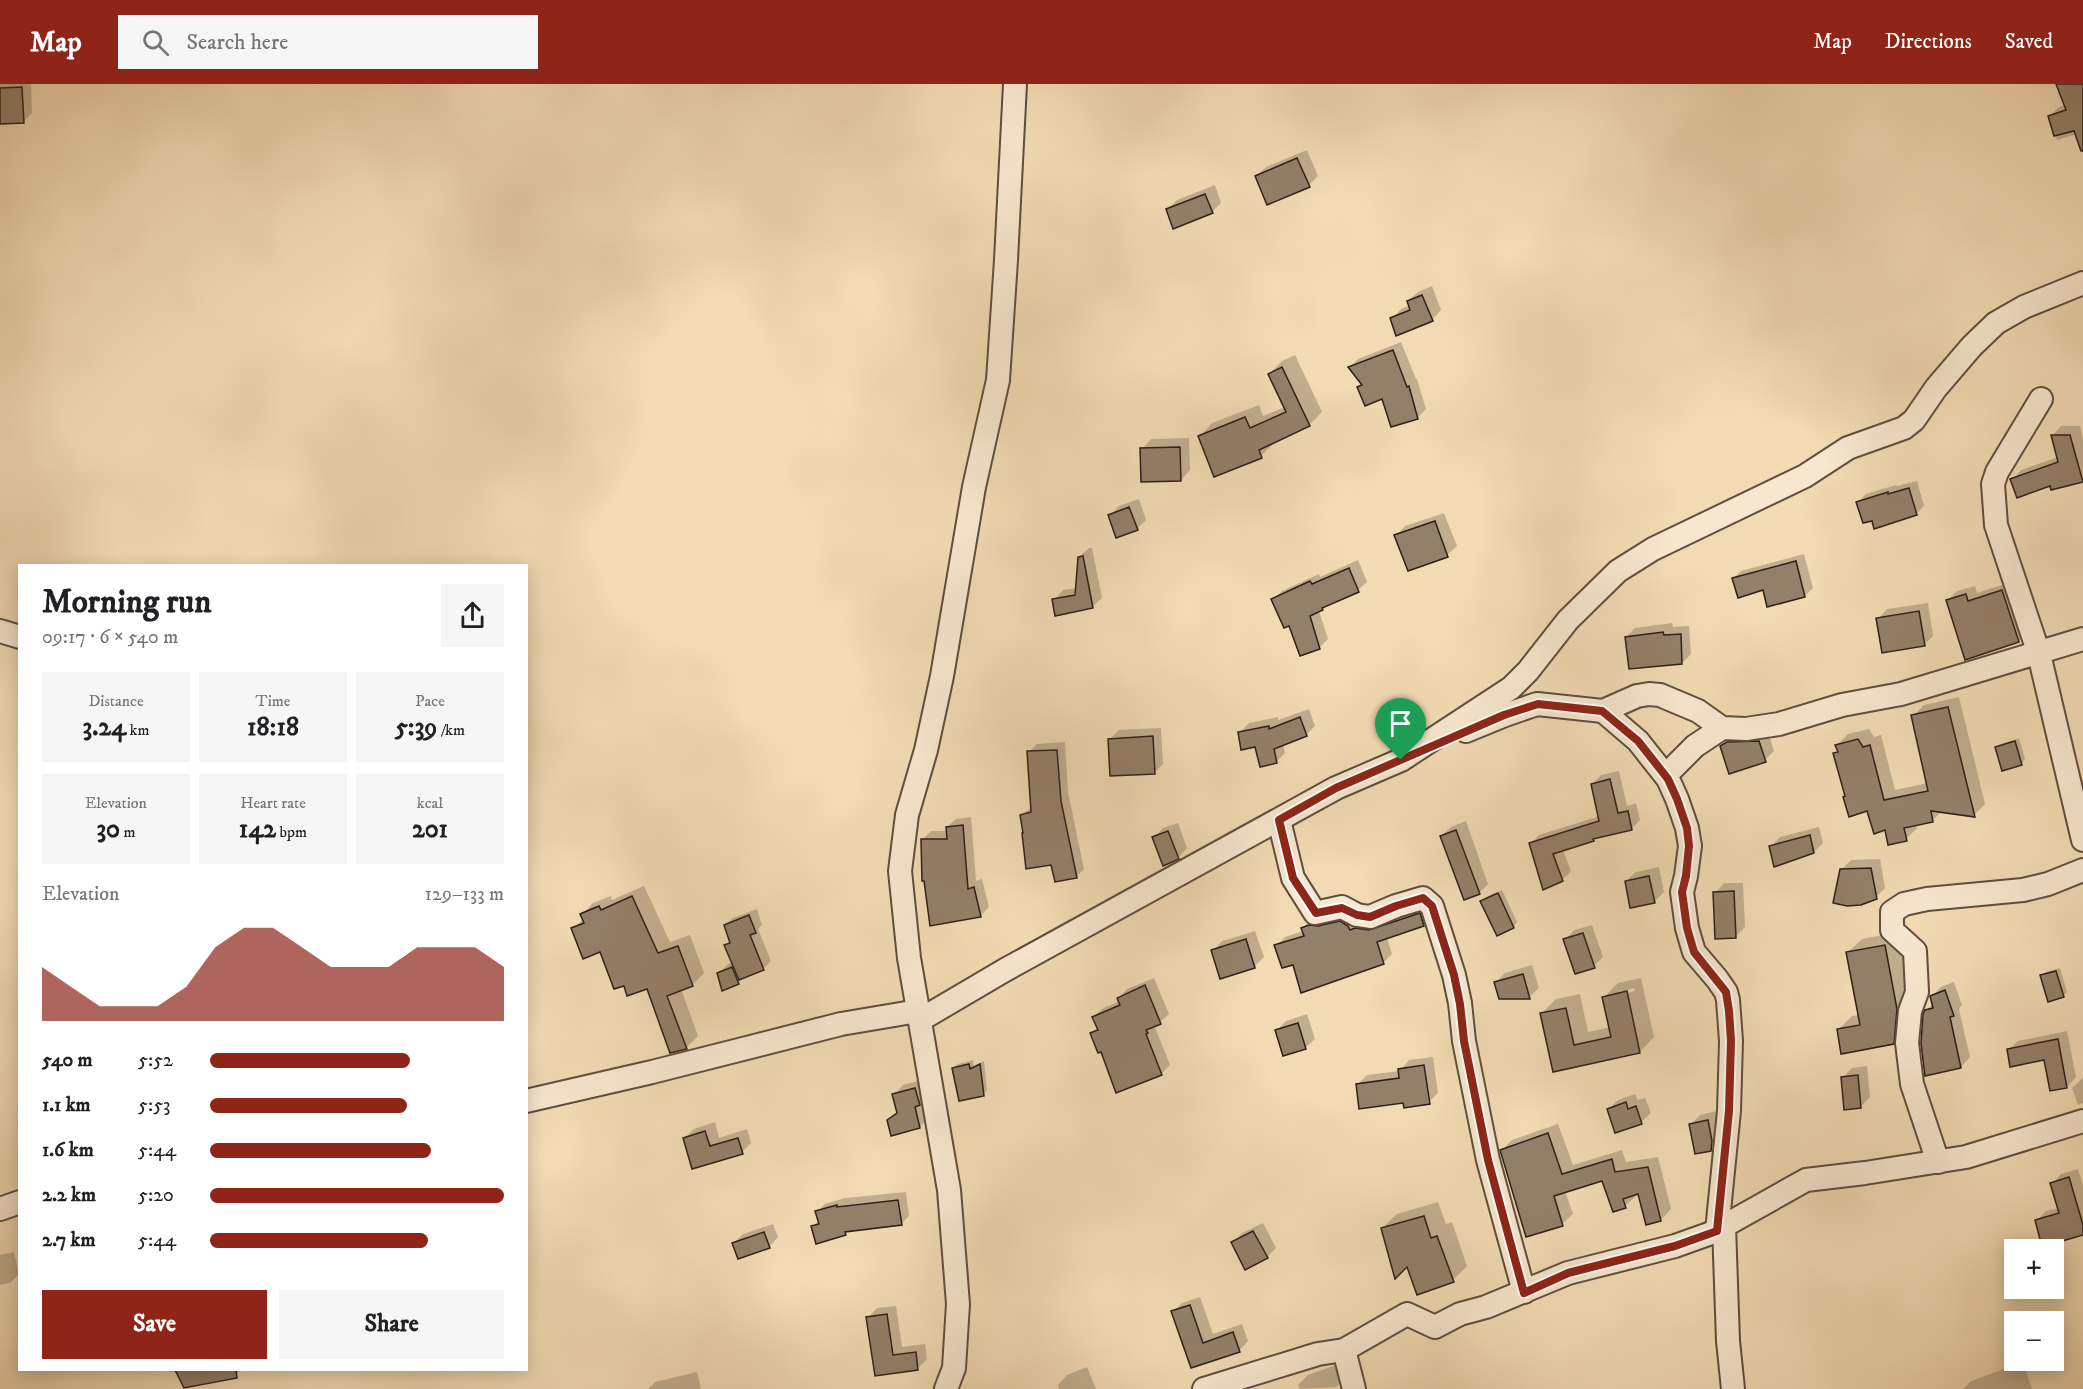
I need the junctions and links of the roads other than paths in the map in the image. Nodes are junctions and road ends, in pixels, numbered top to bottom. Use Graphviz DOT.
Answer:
graph roads {
  1 [pos="1015,84"];
  2 [pos="2083,284"];
  3 [pos="2041,399"];
  4 [pos="0,631"];
  5 [pos="18,636"];
  6 [pos="2083,639"];
  7 [pos="2039,654"];
  8 [pos="1602,711"];
  9 [pos="1722,728"];
  10 [pos="1401,760"];
  11 [pos="1665,775"];
  12 [pos="1279,820"];
  13 [pos="2083,840"];
  14 [pos="2083,870"];
  15 [pos="919,1016"];
  16 [pos="528,1101"];
  17 [pos="2083,1120"];
  18 [pos="1938,1162"];
  19 [pos="18,1203"];
  20 [pos="0,1209"];
  21 [pos="1720,1229"];
  22 [pos="1524,1293"];
  23 [pos="1344,1350"];
  24 [pos="946,1389"];
  25 [pos="1204,1389"];
  26 [pos="1354,1389"];
  27 [pos="1733,1389"];
  1 -- 15 [label="street"];
  2 -- 10 [label="street"];
  3 -- 7 [label="street"];
  4 -- 5 [label="street"];
  6 -- 7 [label="street"];
  7 -- 9 [label="street"];
  7 -- 13 [label="street"];
  8 -- 9 [label="street"];
  8 -- 10 [label="street"];
  8 -- 11 [label="street"];
  9 -- 11 [label="street"];
  10 -- 12 [label="street"];
  11 -- 21 [label="street"];
  12 -- 15 [label="street"];
  12 -- 22 [label="street"];
  14 -- 18 [label="street"];
  15 -- 16 [label="street"];
  15 -- 24 [label="street"];
  17 -- 18 [label="street"];
  18 -- 21 [label="street"];
  19 -- 20 [label="street"];
  21 -- 22 [label="street"];
  21 -- 27 [label="street"];
  22 -- 23 [label="street"];
  23 -- 25 [label="street"];
  23 -- 26 [label="street"];
}
